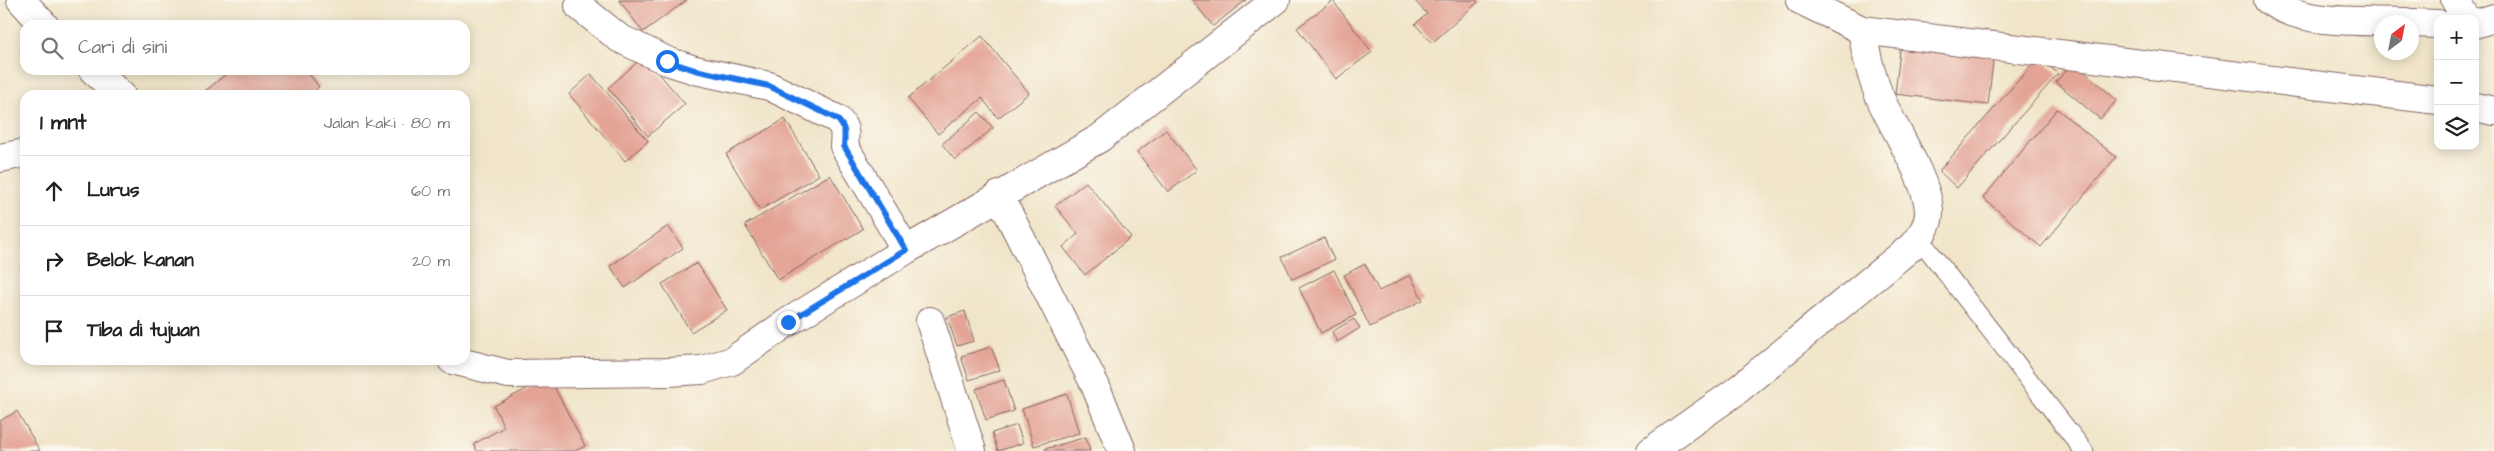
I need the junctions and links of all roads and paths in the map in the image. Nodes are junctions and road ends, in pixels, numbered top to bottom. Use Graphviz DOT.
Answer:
graph roads {
  1 [pos="21,0"];
  2 [pos="1276,0"];
  3 [pos="1800,0"];
  4 [pos="2268,0"];
  5 [pos="2455,0"];
  6 [pos="579,6"];
  7 [pos="2464,15"];
  8 [pos="2494,18"];
  9 [pos="39,20"];
  10 [pos="2374,21"];
  11 [pos="2419,23"];
  12 [pos="2479,23"];
  13 [pos="2434,24"];
  14 [pos="1862,30"];
  15 [pos="99,75"];
  16 [pos="115,90"];
  17 [pos="2434,100"];
  18 [pos="2479,108"];
  19 [pos="2494,111"];
  20 [pos="20,154"];
  21 [pos="0,158"];
  22 [pos="999,195"];
  23 [pos="1919,238"];
  24 [pos="906,250"];
  25 [pos="930,321"];
  26 [pos="470,364"];
  27 [pos="972,451"];
  28 [pos="1122,451"];
  29 [pos="1651,451"];
  30 [pos="2084,451"];
  1 -- 9 [label="street"];
  2 -- 22 [label="street"];
  3 -- 14 [label="street"];
  4 -- 10 [label="street"];
  5 -- 7 [label="street"];
  6 -- 24 [label="street"];
  8 -- 12 [label="street"];
  11 -- 13 [label="street"];
  14 -- 17 [label="street"];
  14 -- 23 [label="street"];
  15 -- 16 [label="street"];
  18 -- 19 [label="street"];
  20 -- 21 [label="street"];
  22 -- 24 [label="street"];
  22 -- 28 [label="street"];
  23 -- 29 [label="street"];
  23 -- 30 [label="lane"];
  24 -- 26 [label="street"];
  25 -- 27 [label="street"];
}
